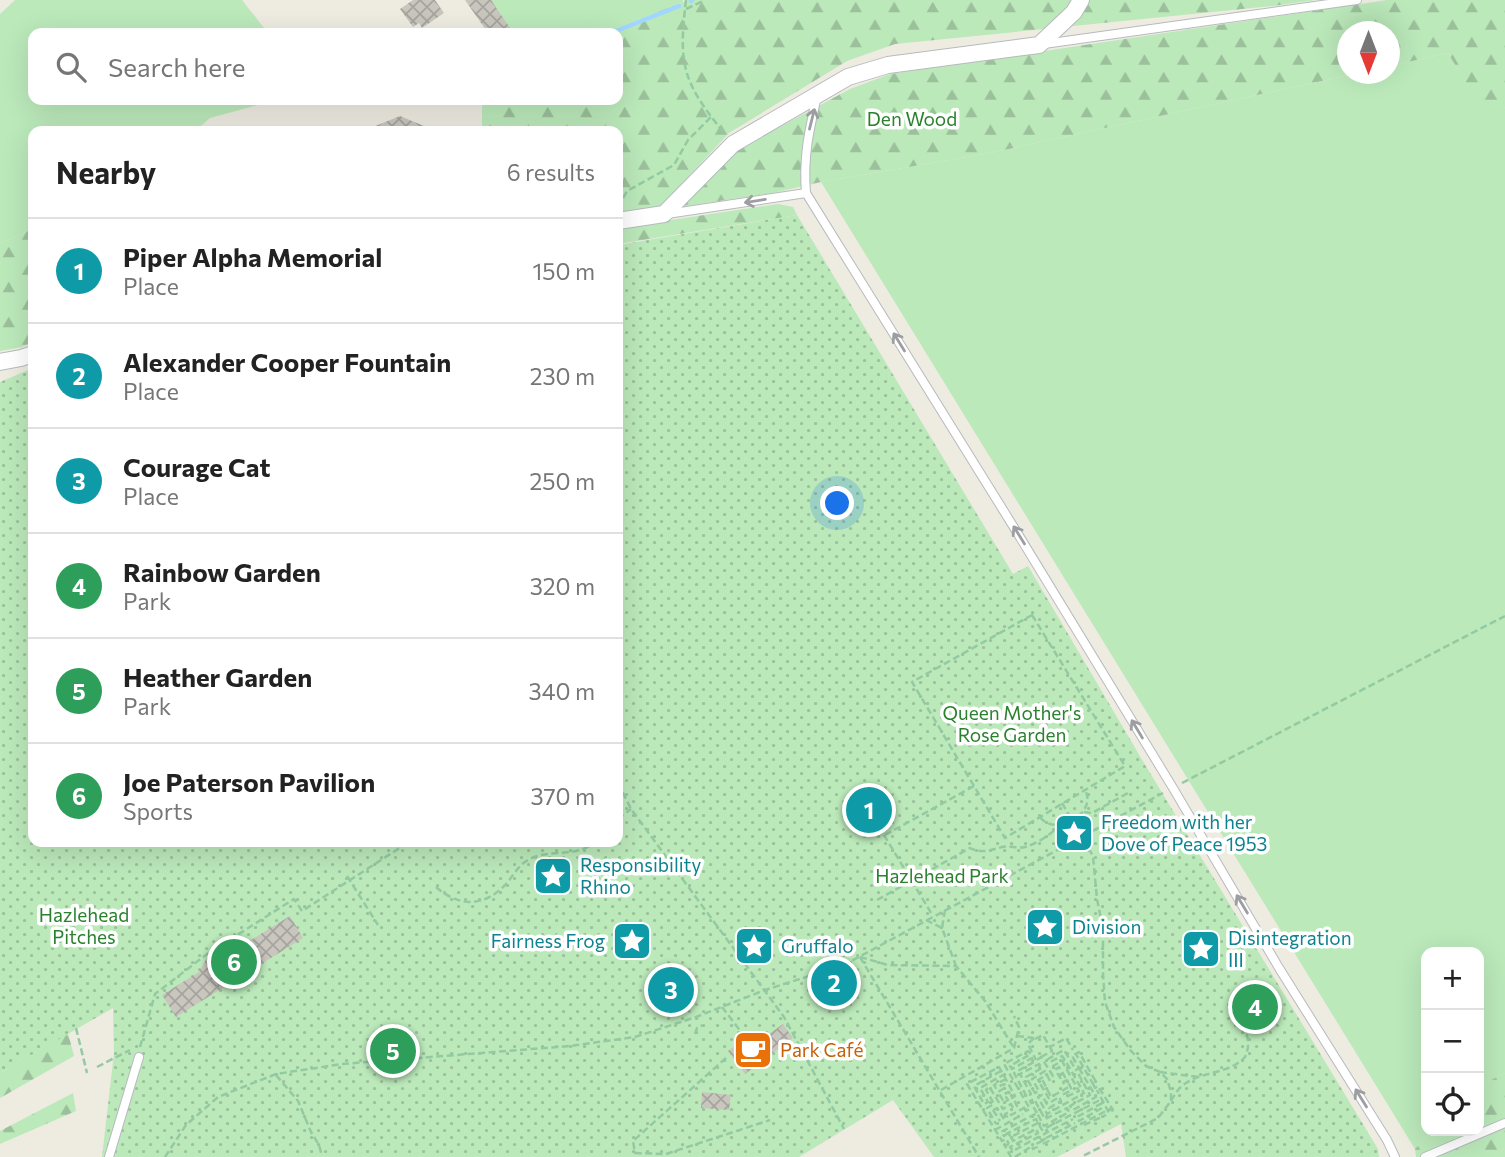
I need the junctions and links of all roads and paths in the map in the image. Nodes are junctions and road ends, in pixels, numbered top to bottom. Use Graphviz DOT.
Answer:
graph roads {
  1 [pos="686,0"];
  2 [pos="705,0"];
  3 [pos="1081,0"];
  4 [pos="1357,0"];
  5 [pos="685,9"];
  6 [pos="1039,45"];
  7 [pos="818,94"];
  8 [pos="711,117"];
  9 [pos="733,144"];
  10 [pos="806,193"];
  11 [pos="623,198"];
  12 [pos="664,214"];
  13 [pos="623,220"];
  14 [pos="28,356"];
  15 [pos="0,362"];
  16 [pos="1505,616"];
  17 [pos="974,786"];
  18 [pos="1173,788"];
  19 [pos="1085,790"];
  20 [pos="623,793"];
  21 [pos="1128,793"];
  22 [pos="1062,803"];
  23 [pos="631,808"];
  24 [pos="1083,812"];
  25 [pos="623,815"];
  26 [pos="873,817"];
  27 [pos="1040,817"];
  28 [pos="1072,820"];
  29 [pos="1058,827"];
  30 [pos="884,835"];
  31 [pos="1083,837"];
  32 [pos="401,847"];
  33 [pos="587,847"];
  34 [pos="348,878"];
  35 [pos="912,881"];
  36 [pos="436,887"];
  37 [pos="877,900"];
  38 [pos="945,910"];
  39 [pos="933,916"];
  40 [pos="926,920"];
  41 [pos="378,925"];
  42 [pos="942,928"];
  43 [pos="860,957"];
  44 [pos="956,966"];
  45 [pos="765,990"];
  46 [pos="1252,996"];
  47 [pos="722,1007"];
  48 [pos="1003,1013"];
  49 [pos="1014,1016"];
  50 [pos="995,1017"];
  51 [pos="1237,1019"];
  52 [pos="1248,1025"];
  53 [pos="703,1026"];
  54 [pos="76,1028"];
  55 [pos="695,1034"];
  56 [pos="1017,1036"];
  57 [pos="1035,1039"];
  58 [pos="140,1046"];
  59 [pos="752,1046"];
  60 [pos="1050,1047"];
  61 [pos="1014,1048"];
  62 [pos="1073,1050"];
  63 [pos="139,1057"];
  64 [pos="1041,1057"];
  65 [pos="726,1058"];
  66 [pos="1063,1060"];
  67 [pos="1035,1061"];
  68 [pos="97,1067"];
  69 [pos="1079,1068"];
  70 [pos="1160,1072"];
  71 [pos="86,1073"];
  72 [pos="1082,1073"];
  73 [pos="276,1074"];
  74 [pos="1003,1075"];
  75 [pos="1198,1077"];
  76 [pos="1050,1081"];
  77 [pos="994,1085"];
  78 [pos="989,1088"];
  79 [pos="941,1090"];
  80 [pos="1097,1090"];
  81 [pos="1096,1097"];
  82 [pos="1019,1099"];
  83 [pos="1171,1101"];
  84 [pos="1104,1102"];
  85 [pos="991,1111"];
  86 [pos="1037,1112"];
  87 [pos="1023,1114"];
  88 [pos="1106,1115"];
  89 [pos="769,1120"];
  90 [pos="1074,1121"];
  91 [pos="998,1123"];
  92 [pos="1505,1123"];
  93 [pos="1081,1125"];
  94 [pos="844,1129"];
  95 [pos="995,1130"];
  96 [pos="1009,1135"];
  97 [pos="1044,1141"];
  98 [pos="1009,1145"];
  99 [pos="109,1157"];
  100 [pos="165,1157"];
  101 [pos="321,1157"];
  102 [pos="979,1157"];
  103 [pos="1013,1157"];
  104 [pos="1081,1157"];
  105 [pos="1395,1157"];
  106 [pos="1425,1157"];
  1 -- 5 [label="path"];
  2 -- 5 [label="path"];
  3 -- 6 [label="street"];
  4 -- 6 [label="lane"];
  5 -- 8 [label="path"];
  6 -- 7 [label="street"];
  7 -- 9 [label="street"];
  10 -- 7 [label="lane, one-way"];
  8 -- 9 [label="path"];
  8 -- 11 [label="path"];
  9 -- 12 [label="street"];
  10 -- 12 [label="lane, one-way"];
  18 -- 10 [label="lane, one-way"];
  12 -- 13 [label="street"];
  14 -- 15 [label="street"];
  16 -- 18 [label="path"];
  17 -- 19 [label="path"];
  17 -- 27 [label="path"];
  17 -- 30 [label="path"];
  18 -- 31 [label="path"];
  105 -- 18 [label="lane, one-way"];
  19 -- 22 [label="path"];
  19 -- 24 [label="path"];
  20 -- 23 [label="path"];
  21 -- 24 [label="path"];
  22 -- 27 [label="path"];
  22 -- 28 [label="path"];
  23 -- 25 [label="path"];
  23 -- 45 [label="path"];
  24 -- 28 [label="path"];
  26 -- 30 [label="path"];
  27 -- 29 [label="path"];
  28 -- 29 [label="path"];
  28 -- 31 [label="path"];
  29 -- 35 [label="path"];
  30 -- 35 [label="path"];
  31 -- 38 [label="path"];
  31 -- 70 [label="path"];
  32 -- 34 [label="path"];
  33 -- 36 [label="path"];
  34 -- 41 [label="path"];
  34 -- 58 [label="path"];
  35 -- 37 [label="path"];
  35 -- 39 [label="path"];
  38 -- 39 [label="path"];
  38 -- 42 [label="path"];
  39 -- 40 [label="path"];
  40 -- 42 [label="path"];
  40 -- 43 [label="path"];
  42 -- 44 [label="path"];
  43 -- 44 [label="path"];
  43 -- 45 [label="path"];
  43 -- 79 [label="path"];
  44 -- 50 [label="path"];
  45 -- 47 [label="path"];
  45 -- 94 [label="path"];
  46 -- 51 [label="path"];
  46 -- 52 [label="path"];
  46 -- 52 [label="path"];
  47 -- 59 [label="path"];
  47 -- 73 [label="path"];
  48 -- 50 [label="path"];
  49 -- 56 [label="path"];
  50 -- 61 [label="path"];
  51 -- 52 [label="path"];
  51 -- 75 [label="path"];
  53 -- 55 [label="path"];
  54 -- 71 [label="path"];
  56 -- 57 [label="path"];
  56 -- 61 [label="path"];
  57 -- 60 [label="path"];
  57 -- 67 [label="path"];
  58 -- 63 [label="path"];
  58 -- 68 [label="path"];
  60 -- 62 [label="path"];
  60 -- 64 [label="path"];
  61 -- 79 [label="path"];
  63 -- 99 [label="lane"];
  64 -- 66 [label="path"];
  64 -- 67 [label="path"];
  65 -- 89 [label="path"];
  66 -- 66 [label="path"];
  66 -- 69 [label="path"];
  67 -- 76 [label="path"];
  67 -- 85 [label="path"];
  69 -- 72 [label="path"];
  69 -- 84 [label="path"];
  70 -- 75 [label="path"];
  70 -- 83 [label="path"];
  72 -- 81 [label="path"];
  72 -- 81 [label="path"];
  73 -- 100 [label="path"];
  73 -- 101 [label="path"];
  74 -- 74 [label="path"];
  74 -- 77 [label="path"];
  74 -- 77 [label="path"];
  74 -- 95 [label="path"];
  75 -- 83 [label="path"];
  77 -- 78 [label="path"];
  78 -- 82 [label="path"];
  78 -- 85 [label="path"];
  79 -- 102 [label="path"];
  80 -- 84 [label="path"];
  81 -- 96 [label="path"];
  83 -- 104 [label="path"];
  84 -- 93 [label="path"];
  85 -- 91 [label="path"];
  86 -- 86 [label="path"];
  86 -- 96 [label="path"];
  87 -- 95 [label="path"];
  88 -- 93 [label="path"];
  90 -- 97 [label="path"];
  92 -- 106 [label="lane"];
  93 -- 97 [label="path"];
  95 -- 98 [label="path"];
  96 -- 98 [label="path"];
  97 -- 98 [label="path"];
  97 -- 103 [label="path"];
  98 -- 103 [label="path"];
}
